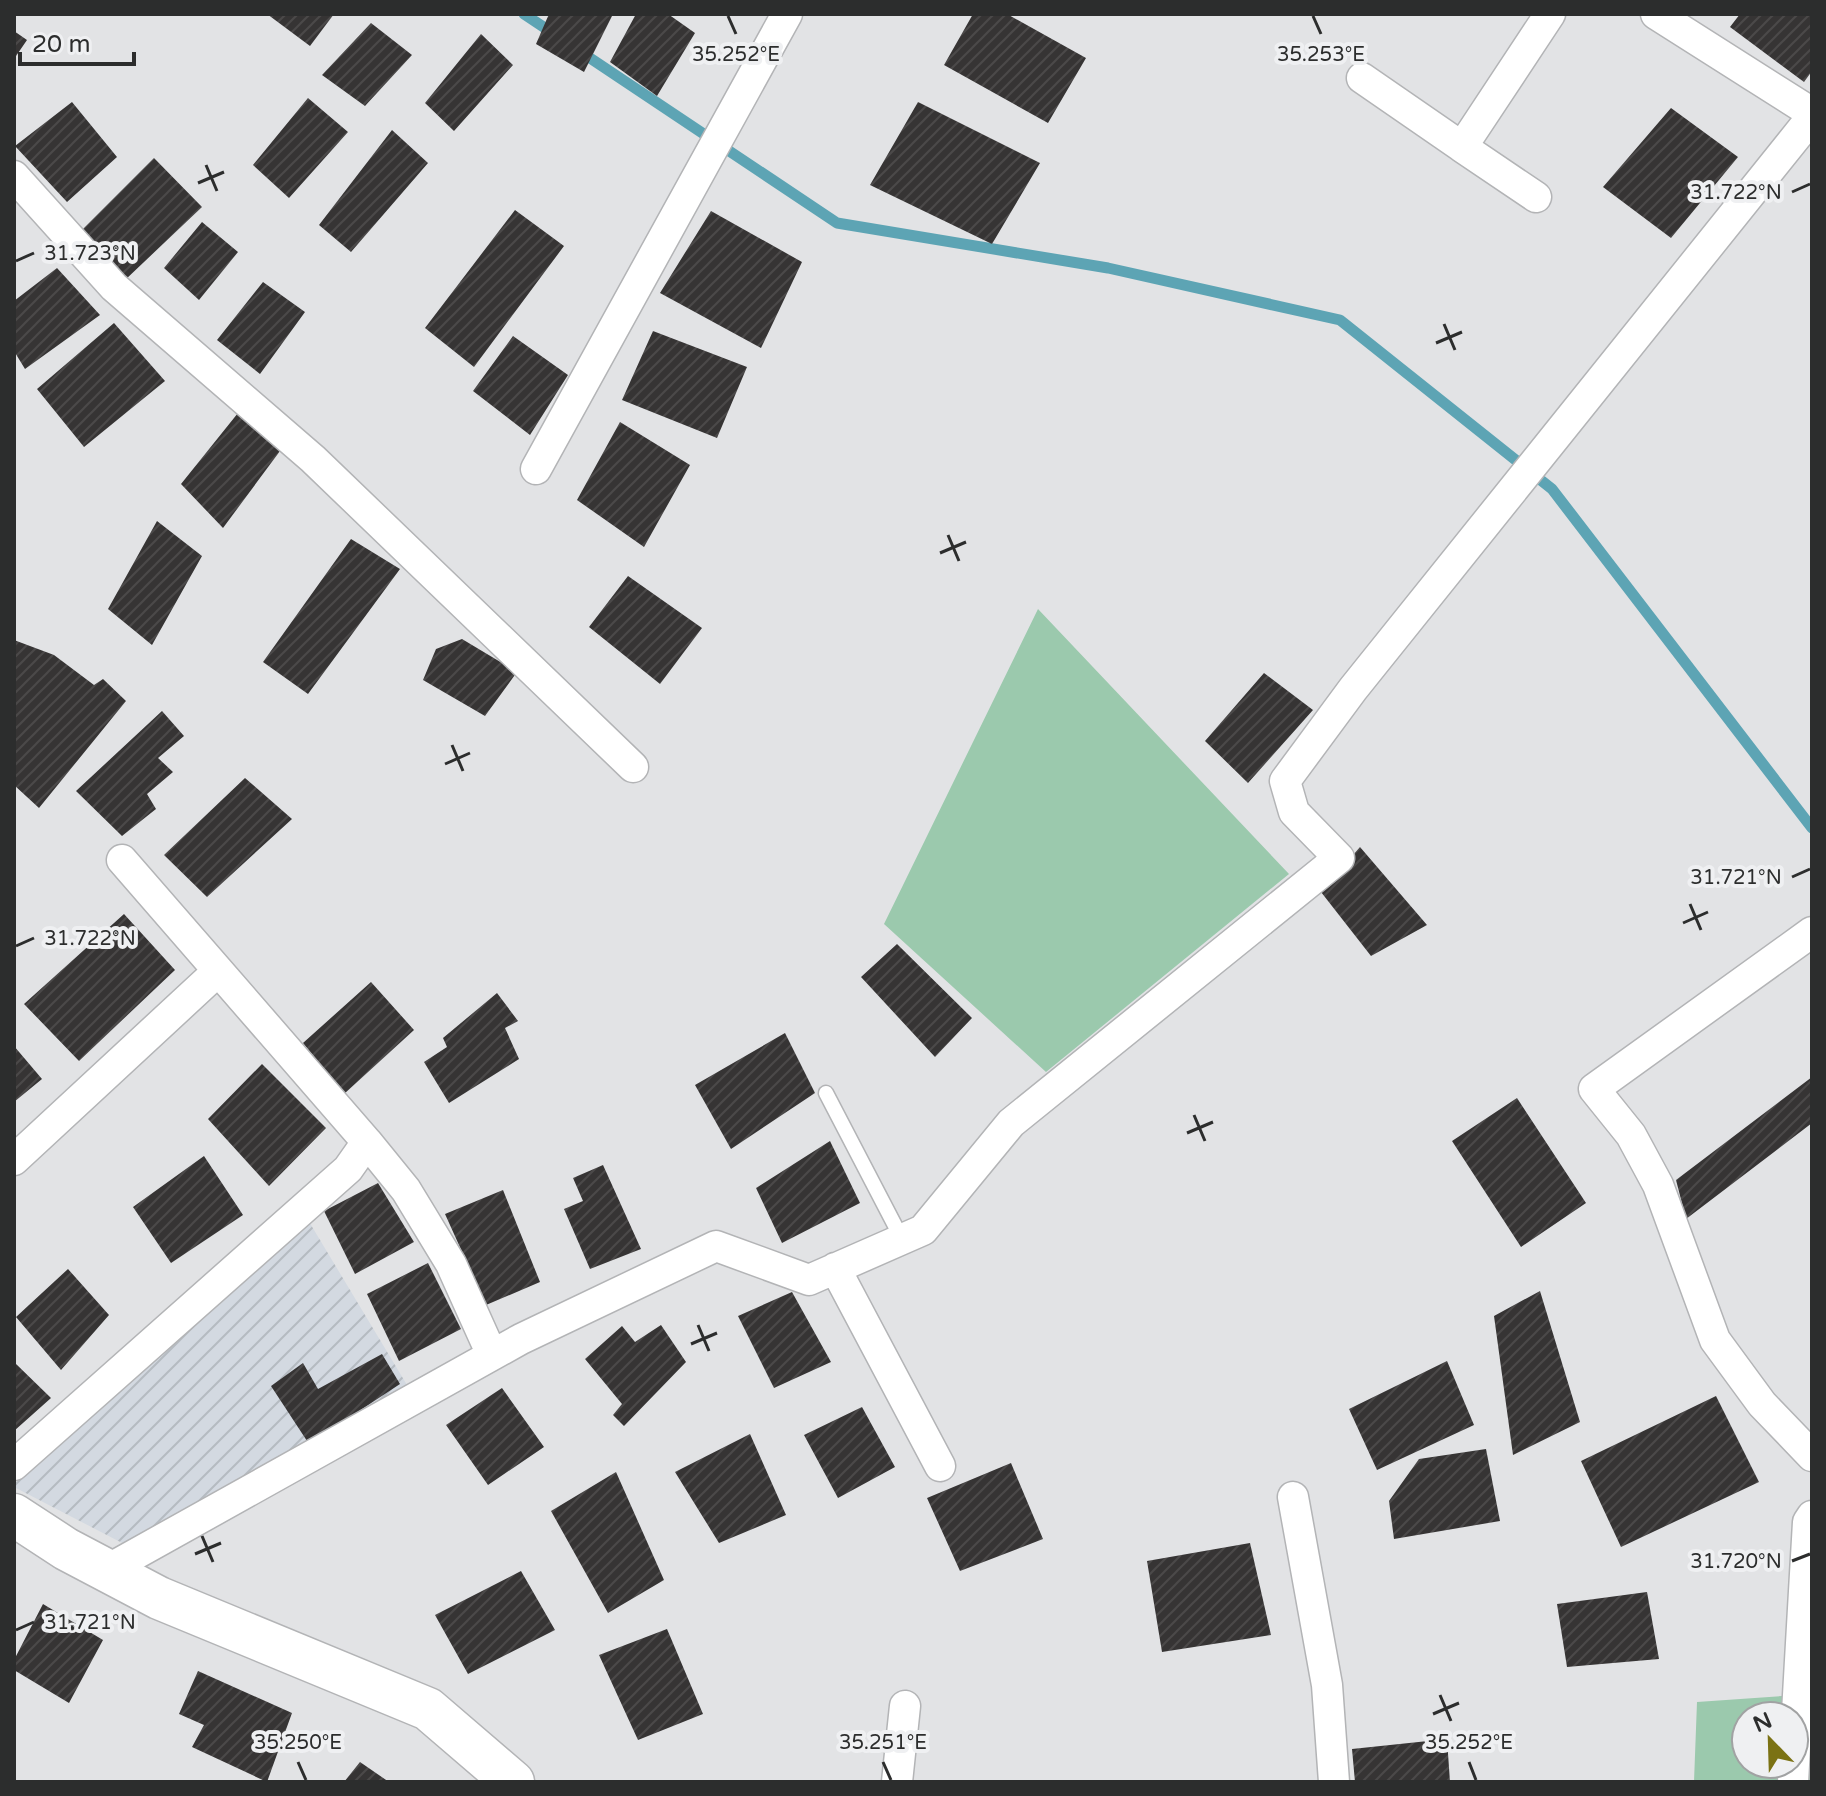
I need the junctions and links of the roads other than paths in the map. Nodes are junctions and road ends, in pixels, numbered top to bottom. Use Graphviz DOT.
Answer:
graph roads {
  1 [pos="787,14"];
  2 [pos="1550,14"];
  3 [pos="1656,14"];
  4 [pos="1362,78"];
  5 [pos="1812,115"];
  6 [pos="1462,147"];
  7 [pos="14,176"];
  8 [pos="1536,197"];
  9 [pos="536,469"];
  10 [pos="633,767"];
  11 [pos="122,860"];
  12 [pos="1812,932"];
  13 [pos="218,971"];
  14 [pos="826,1093"];
  15 [pos="367,1142"];
  16 [pos="14,1160"];
  17 [pos="902,1239"];
  18 [pos="835,1268"];
  19 [pos="492,1355"];
  20 [pos="1812,1456"];
  21 [pos="14,1465"];
  22 [pos="940,1466"];
  23 [pos="1293,1497"];
  24 [pos="14,1515"];
  25 [pos="1812,1516"];
  26 [pos="107,1570"];
  27 [pos="905,1706"];
  28 [pos="513,1782"];
  29 [pos="897,1782"];
  30 [pos="1334,1782"];
  31 [pos="1793,1782"];
  1 -- 9 [label="street"];
  2 -- 6 [label="street"];
  3 -- 5 [label="street"];
  4 -- 6 [label="street"];
  5 -- 17 [label="street"];
  6 -- 8 [label="street"];
  7 -- 10 [label="street"];
  11 -- 13 [label="street"];
  12 -- 20 [label="street"];
  13 -- 15 [label="street"];
  13 -- 16 [label="street"];
  14 -- 17 [label="lane"];
  15 -- 19 [label="street"];
  15 -- 21 [label="street"];
  17 -- 18 [label="street"];
  18 -- 19 [label="street"];
  18 -- 22 [label="street"];
  19 -- 26 [label="street"];
  23 -- 30 [label="street"];
  24 -- 26 [label="street"];
  25 -- 31 [label="street"];
  26 -- 28 [label="street"];
  27 -- 29 [label="street"];
}
